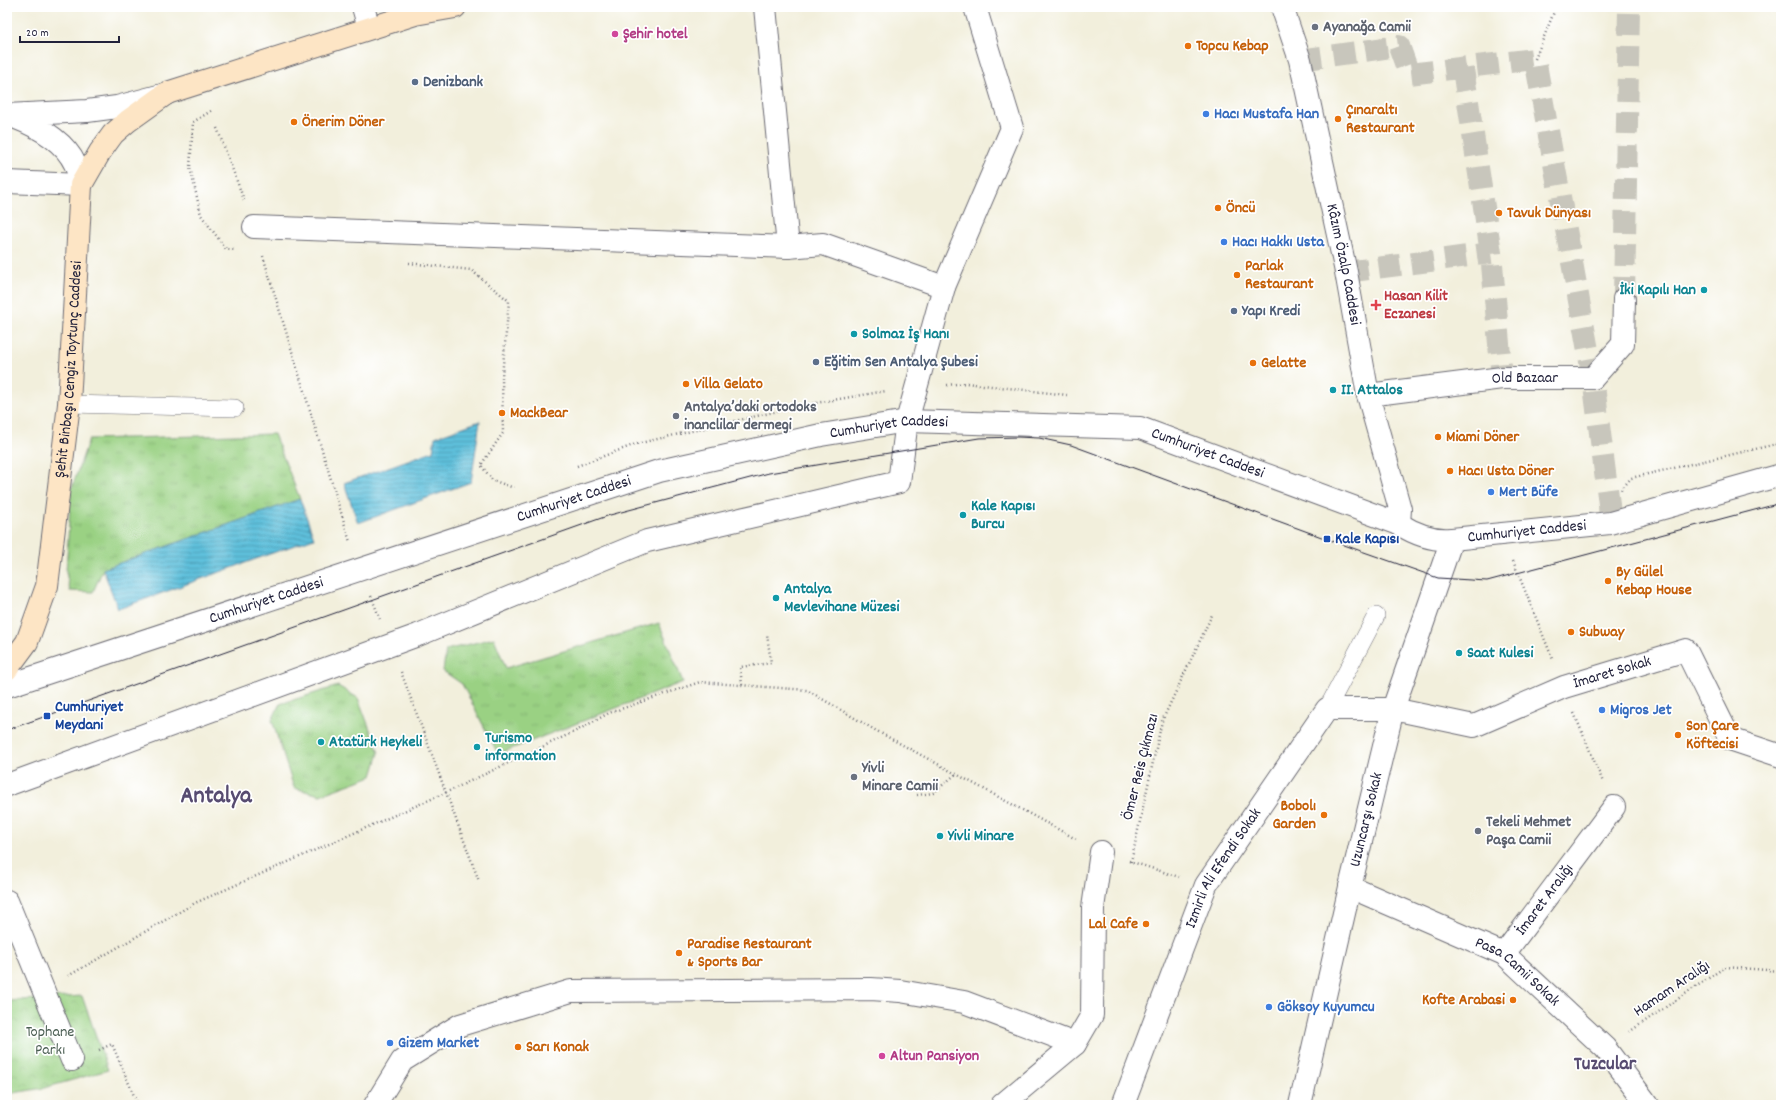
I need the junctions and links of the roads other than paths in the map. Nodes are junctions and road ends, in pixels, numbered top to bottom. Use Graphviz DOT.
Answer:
graph roads {
  1 [pos="363,7"];
  2 [pos="455,7"];
  3 [pos="765,7"];
  4 [pos="975,7"];
  5 [pos="1282,7"];
  6 [pos="369,28"];
  7 [pos="167,93"];
  8 [pos="8,115"];
  9 [pos="7,182"];
  10 [pos="81,185"];
  11 [pos="254,227"];
  12 [pos="788,247"];
  13 [pos="944,287"];
  14 [pos="1624,299"];
  15 [pos="1368,395"];
  16 [pos="70,404"];
  17 [pos="235,408"];
  18 [pos="907,421"];
  19 [pos="1781,476"];
  20 [pos="1399,524"];
  21 [pos="1452,539"];
  22 [pos="1376,616"];
  23 [pos="7,669"];
  24 [pos="7,686"];
  25 [pos="1326,709"];
  26 [pos="1393,709"];
  27 [pos="1781,756"];
  28 [pos="7,785"];
  29 [pos="1614,807"];
  30 [pos="1101,852"];
  31 [pos="1350,887"];
  32 [pos="7,901"];
  33 [pos="1504,954"];
  34 [pos="1075,1044"];
  35 [pos="72,1060"];
  36 [pos="375,1105"];
  37 [pos="1002,1105"];
  38 [pos="1124,1105"];
  39 [pos="1300,1105"];
  40 [pos="1648,1105"];
  1 -- 6 [label="street"];
  2 -- 6 [label="main road, Şehit Binbaşı Cengiz Toytunç Caddesi"];
  3 -- 12 [label="street"];
  4 -- 13 [label="street"];
  5 -- 15 [label="street, Kâzım Özalp Caddesi"];
  6 -- 7 [label="main road, Şehit Binbaşı Cengiz Toytunç Caddesi"];
  7 -- 8 [label="street, Şehit Binbaşı Cengiz Toytunç Caddesi"];
  7 -- 10 [label="main road, Şehit Binbaşı Cengiz Toytunç Caddesi"];
  8 -- 10 [label="street"];
  9 -- 10 [label="street"];
  10 -- 16 [label="main road, Şehit Binbaşı Cengiz Toytunç Caddesi"];
  11 -- 12 [label="street"];
  12 -- 13 [label="street"];
  13 -- 18 [label="street"];
  14 -- 15 [label="street, Old Bazaar"];
  15 -- 20 [label="street, Kâzım Özalp Caddesi"];
  16 -- 17 [label="lane"];
  16 -- 23 [label="main road, Şehit Binbaşı Cengiz Toytunç Caddesi"];
  18 -- 20 [label="street, Cumhuriyet Caddesi"];
  18 -- 24 [label="street, Cumhuriyet Caddesi"];
  18 -- 28 [label="street"];
  19 -- 21 [label="street, Cumhuriyet Caddesi"];
  20 -- 21 [label="street, Cumhuriyet Caddesi"];
  21 -- 26 [label="street, Uzuncarşı Sokak"];
  22 -- 25 [label="lane"];
  25 -- 26 [label="street"];
  25 -- 38 [label="street, Izmirli Ali Efendi Sokak"];
  26 -- 27 [label="street, İmaret Sokak"];
  26 -- 31 [label="street, Uzuncarşı Sokak"];
  29 -- 33 [label="street, İmaret Aralığı"];
  30 -- 34 [label="street"];
  31 -- 33 [label="street, Pasa Camii Sokak"];
  31 -- 39 [label="street, Uzuncarşı Sokak"];
  32 -- 35 [label="street"];
  33 -- 40 [label="street, Pasa Camii Sokak"];
  34 -- 36 [label="street"];
  34 -- 37 [label="street"];
}
